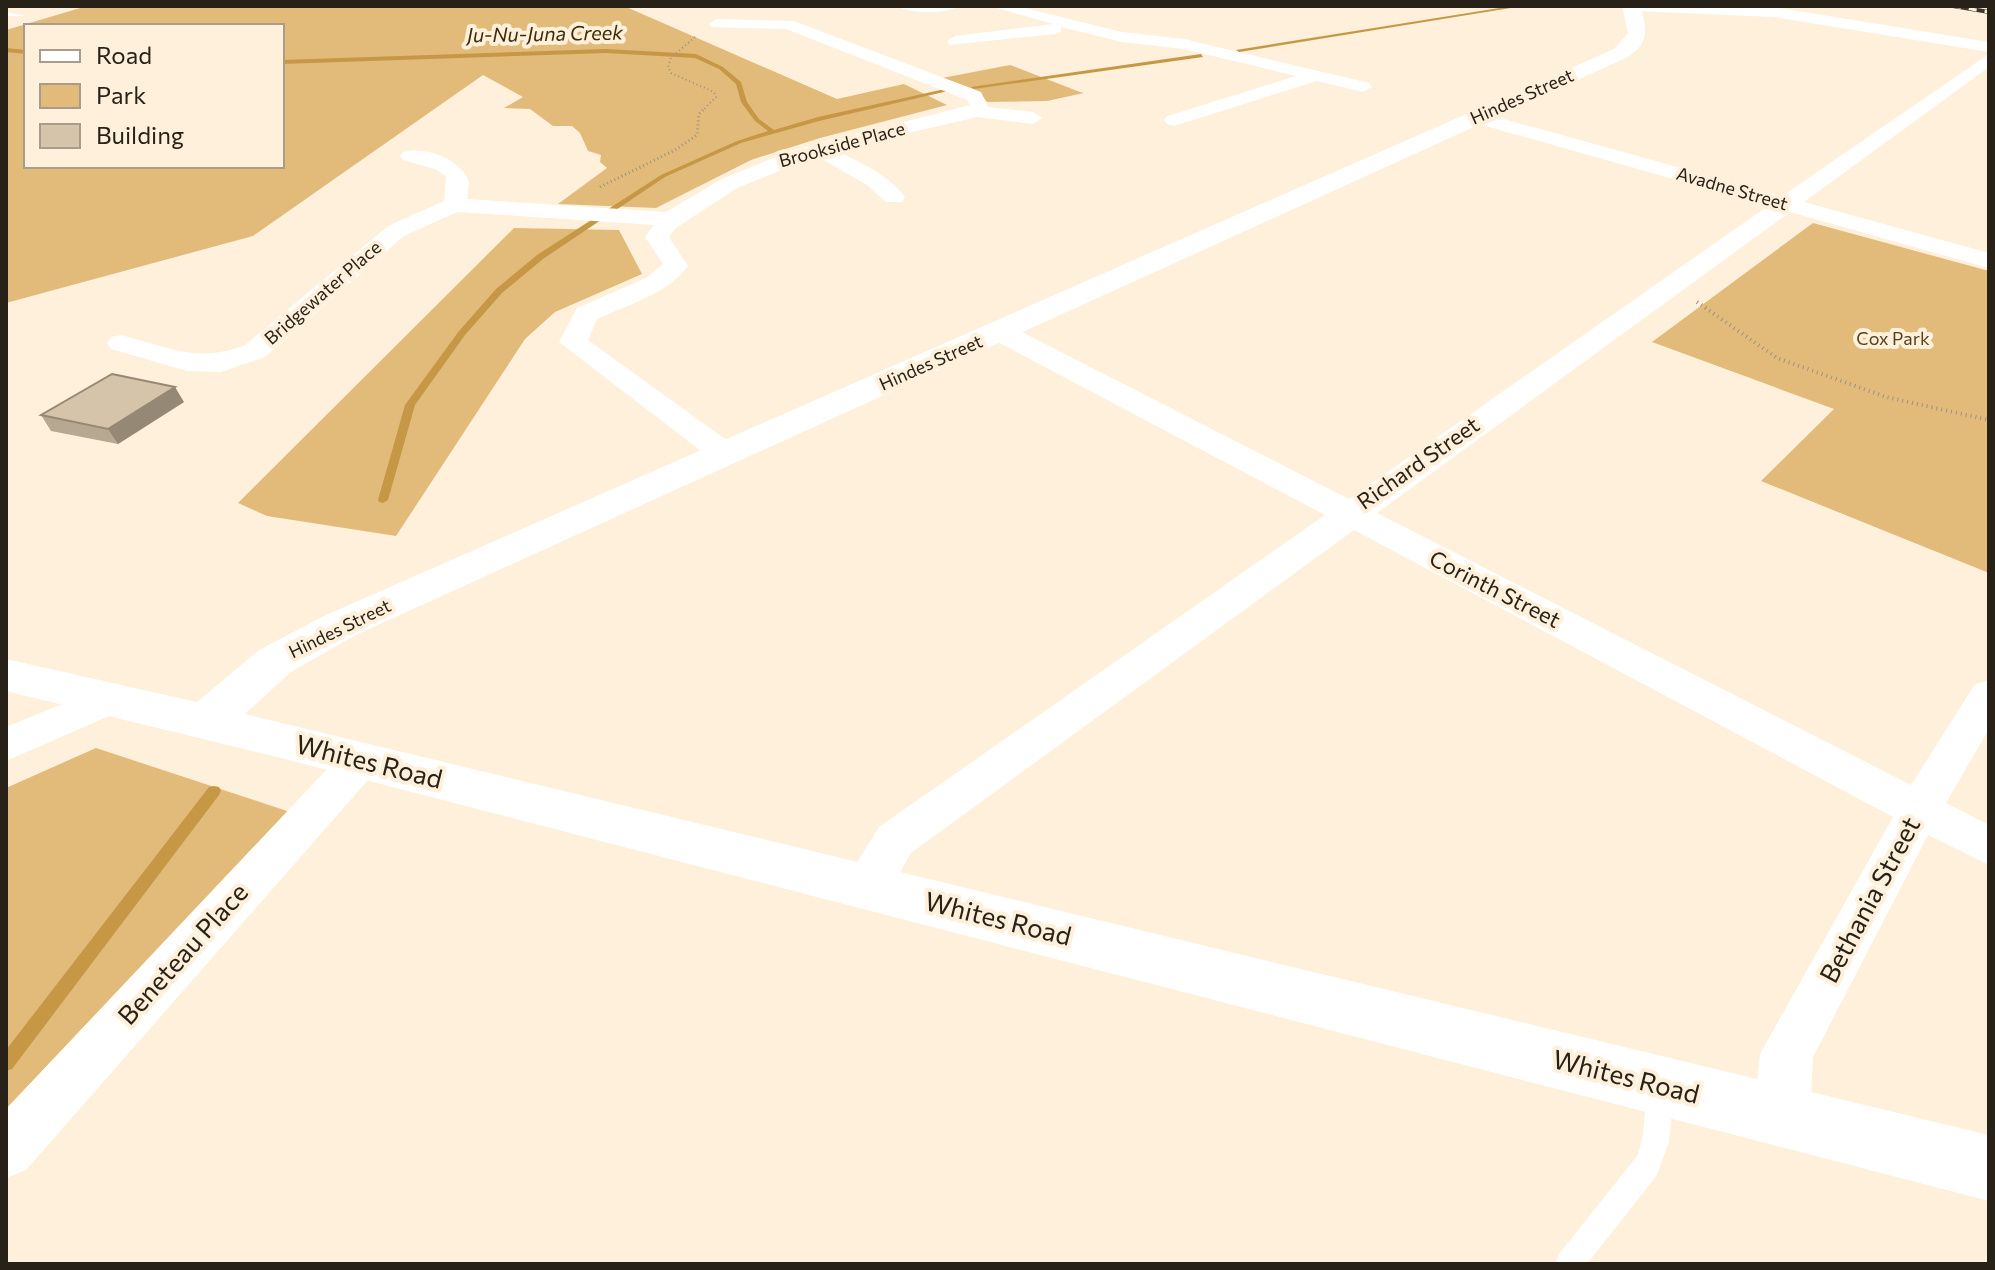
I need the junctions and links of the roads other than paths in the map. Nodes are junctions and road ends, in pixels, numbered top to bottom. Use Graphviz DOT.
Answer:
graph roads {
  1 [pos="905,6"];
  2 [pos="952,6"];
  3 [pos="986,6"];
  4 [pos="999,6"];
  5 [pos="1633,6"];
  6 [pos="928,7"];
  7 [pos="1697,9"];
  8 [pos="6,14"];
  9 [pos="22,16"];
  10 [pos="888,19"];
  11 [pos="717,24"];
  12 [pos="1077,26"];
  13 [pos="1685,27"];
  14 [pos="955,41"];
  15 [pos="1989,47"];
  16 [pos="1989,59"];
  17 [pos="1318,75"];
  18 [pos="1363,87"];
  19 [pos="976,111"];
  20 [pos="1475,117"];
  21 [pos="1033,118"];
  22 [pos="1174,120"];
  23 [pos="818,148"];
  24 [pos="410,156"];
  25 [pos="894,197"];
  26 [pos="1785,203"];
  27 [pos="454,205"];
  28 [pos="668,219"];
  29 [pos="1989,261"];
  30 [pos="1000,332"];
  31 [pos="121,343"];
  32 [pos="725,454"];
  33 [pos="1348,513"];
  34 [pos="6,675"];
  35 [pos="1989,694"];
  36 [pos="109,700"];
  37 [pos="205,722"];
  38 [pos="6,745"];
  39 [pos="361,760"];
  40 [pos="1919,810"];
  41 [pos="1989,846"];
  42 [pos="866,886"];
  43 [pos="1662,1086"];
  44 [pos="1782,1116"];
  45 [pos="6,1150"];
  46 [pos="1989,1168"];
  47 [pos="1569,1264"];
  1 -- 6 [label="street"];
  2 -- 6 [label="street"];
  3 -- 4 [label="street"];
  4 -- 12 [label="street"];
  5 -- 7 [label="street"];
  5 -- 20 [label="street, Hindes Street"];
  6 -- 10 [label="street"];
  7 -- 13 [label="street"];
  7 -- 15 [label="street"];
  8 -- 9 [label="lane"];
  11 -- 19 [label="street"];
  12 -- 14 [label="street"];
  12 -- 17 [label="street"];
  16 -- 26 [label="street, Richard Street"];
  17 -- 18 [label="street"];
  17 -- 22 [label="street"];
  19 -- 21 [label="street, Brookside Place"];
  19 -- 23 [label="street, Brookside Place"];
  20 -- 26 [label="street, Avadne Street"];
  20 -- 30 [label="street, Hindes Street"];
  23 -- 25 [label="street"];
  23 -- 28 [label="street, Brookside Place"];
  24 -- 27 [label="street"];
  26 -- 29 [label="street, Avadne Street"];
  26 -- 33 [label="street, Richard Street"];
  27 -- 28 [label="street, Bridgewater Place"];
  27 -- 31 [label="street, Bridgewater Place"];
  28 -- 32 [label="street"];
  30 -- 32 [label="street, Hindes Street"];
  30 -- 33 [label="street, Corinth Street"];
  32 -- 37 [label="street, Hindes Street"];
  33 -- 40 [label="street, Corinth Street"];
  33 -- 42 [label="street, Richard Street"];
  34 -- 36 [label="street, Whites Road"];
  35 -- 40 [label="street, Bethania Street"];
  36 -- 37 [label="street, Whites Road"];
  36 -- 38 [label="street"];
  37 -- 39 [label="street, Whites Road"];
  39 -- 42 [label="street, Whites Road"];
  39 -- 45 [label="street, Beneteau Place"];
  40 -- 41 [label="street, Corinth Street"];
  40 -- 44 [label="street, Bethania Street"];
  42 -- 43 [label="street, Whites Road"];
  43 -- 44 [label="street, Whites Road"];
  43 -- 47 [label="lane"];
  44 -- 46 [label="street, Whites Road"];
}
